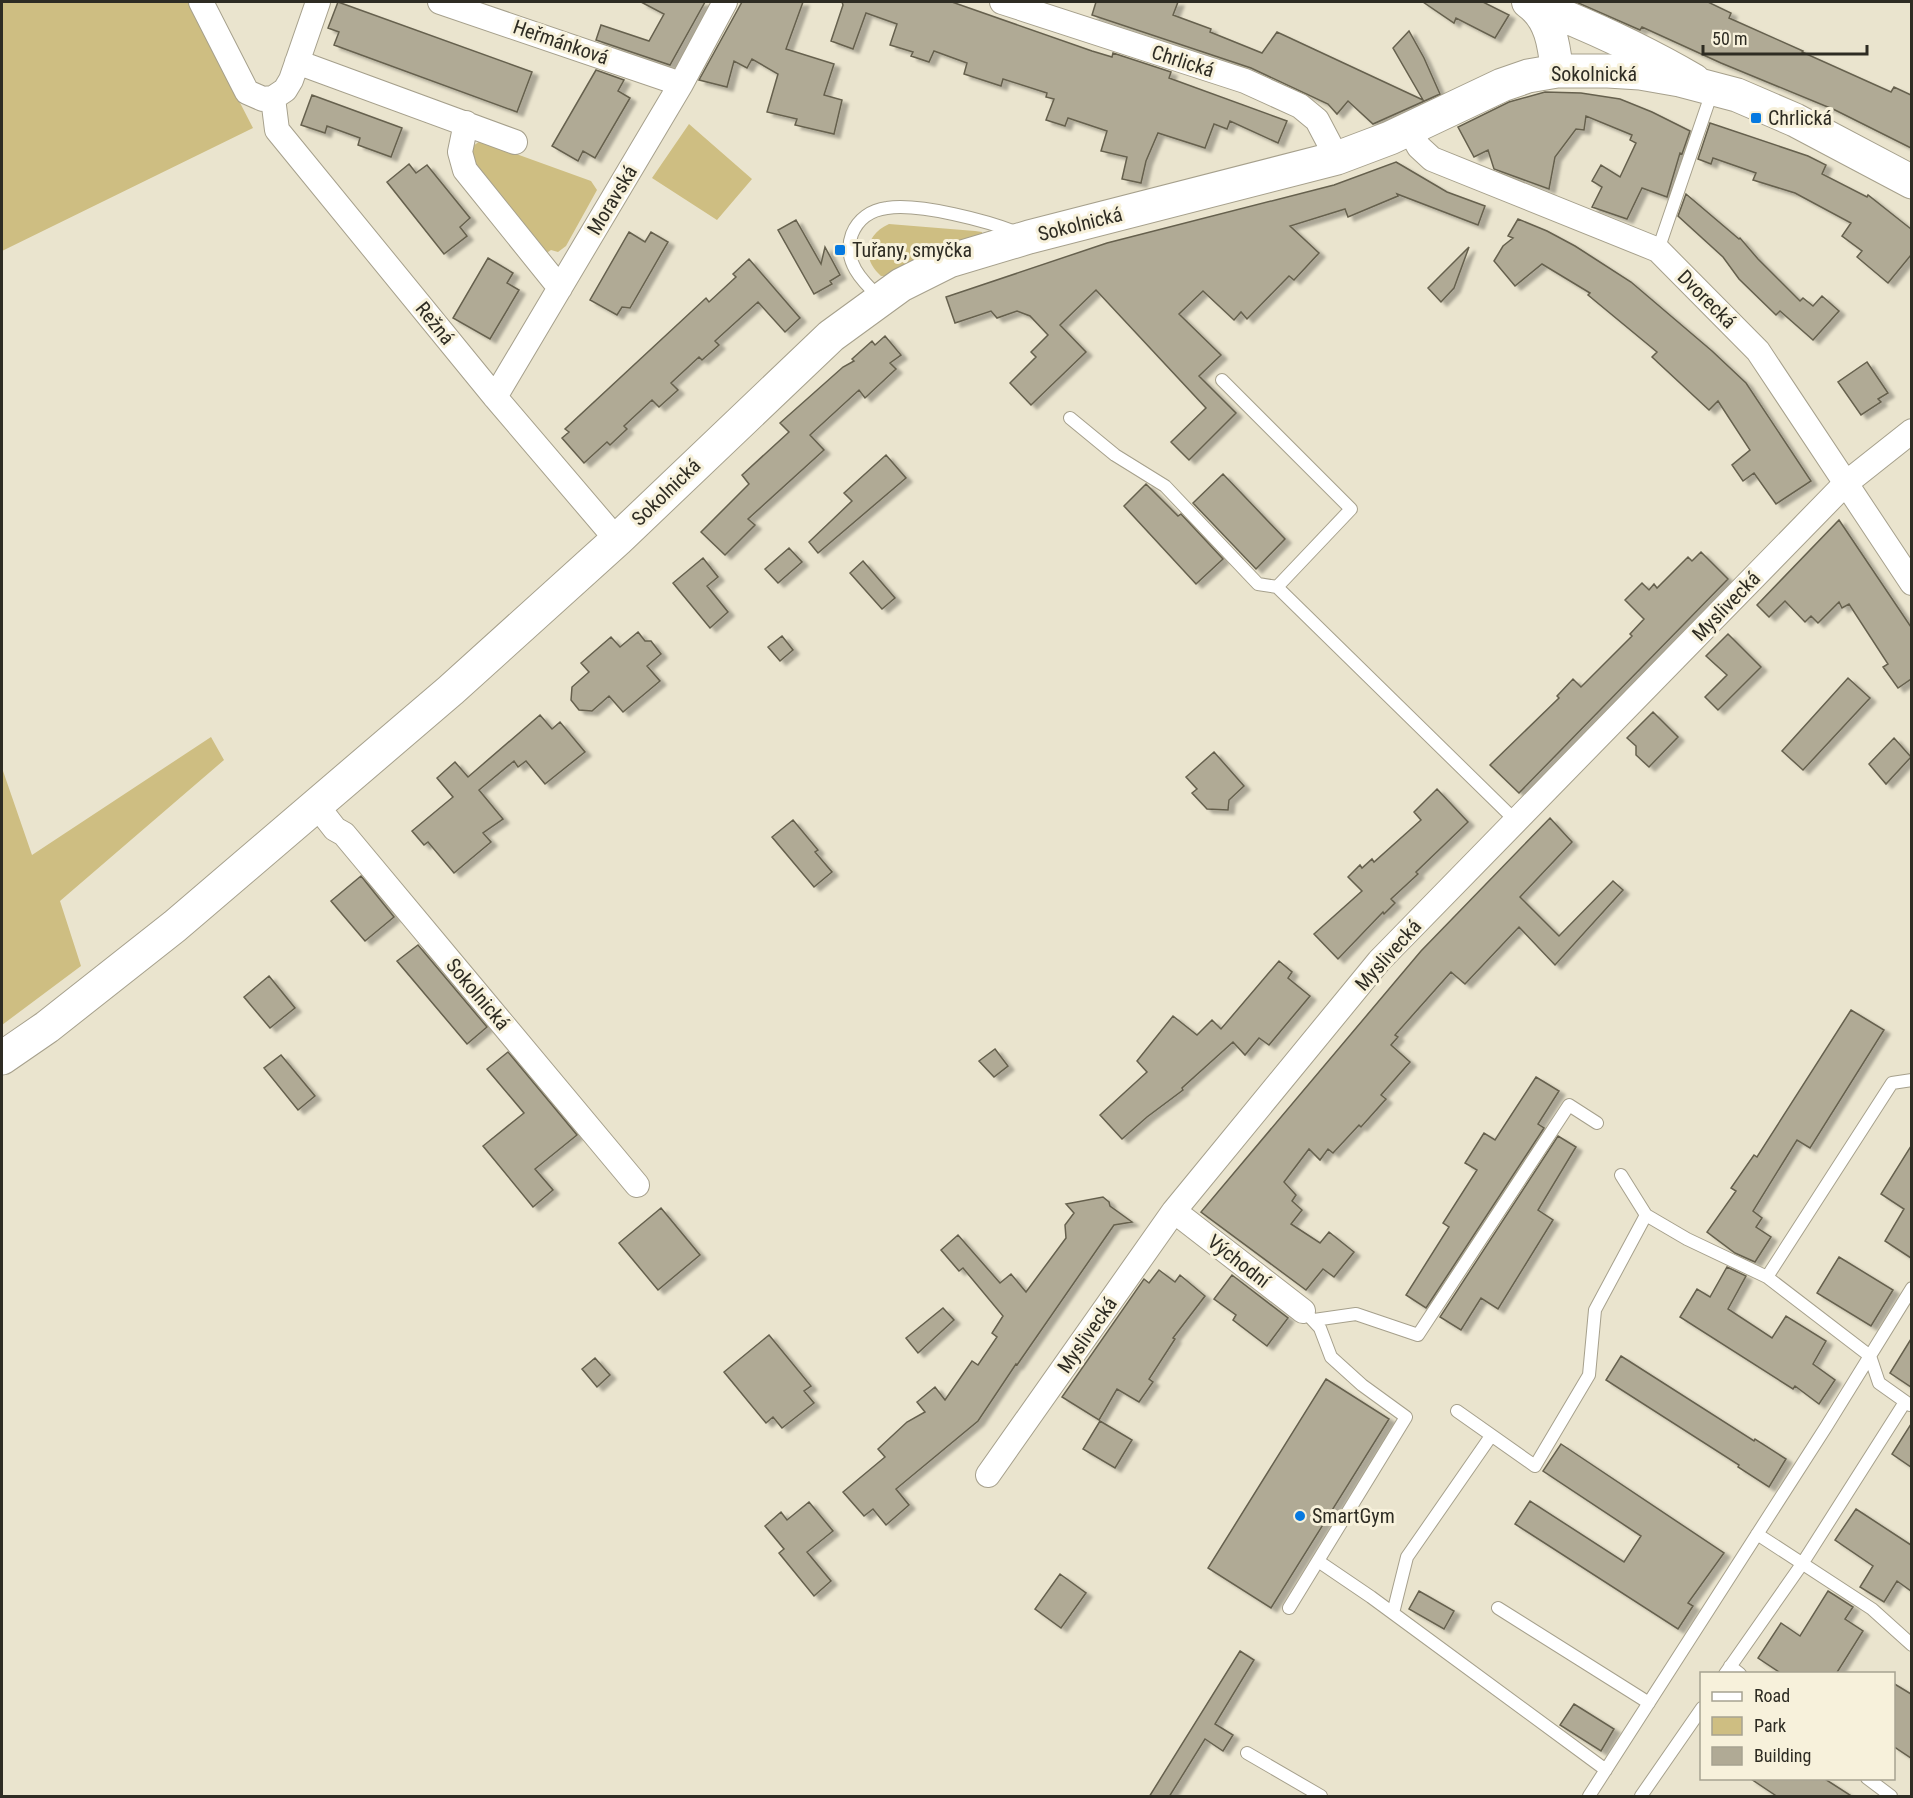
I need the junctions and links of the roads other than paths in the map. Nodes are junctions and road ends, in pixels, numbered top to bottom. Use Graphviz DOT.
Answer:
graph roads {
  1 [pos="201,2"];
  2 [pos="318,2"];
  3 [pos="440,2"];
  4 [pos="725,2"];
  5 [pos="1002,2"];
  6 [pos="1529,2"];
  7 [pos="297,62"];
  8 [pos="1557,71"];
  9 [pos="681,84"];
  10 [pos="1706,86"];
  11 [pos="273,98"];
  12 [pos="466,123"];
  13 [pos="1409,129"];
  14 [pos="515,142"];
  15 [pos="1337,158"];
  16 [pos="1911,182"];
  17 [pos="1029,237"];
  18 [pos="1658,250"];
  19 [pos="560,288"];
  20 [pos="880,299"];
  21 [pos="1222,380"];
  22 [pos="495,397"];
  23 [pos="1070,418"];
  24 [pos="1911,431"];
  25 [pos="1845,484"];
  26 [pos="616,540"];
  27 [pos="1911,583"];
  28 [pos="1277,587"];
  29 [pos="317,806"];
  30 [pos="1516,821"];
  31 [pos="2,1058"];
  32 [pos="1911,1080"];
  33 [pos="1597,1122"];
  34 [pos="1621,1175"];
  35 [pos="637,1185"];
  36 [pos="1174,1211"];
  37 [pos="1646,1215"];
  38 [pos="1767,1277"];
  39 [pos="1911,1288"];
  40 [pos="1308,1315"];
  41 [pos="1870,1356"];
  42 [pos="1908,1404"];
  43 [pos="1457,1411"];
  44 [pos="1491,1436"];
  45 [pos="988,1475"];
  46 [pos="1757,1534"];
  47 [pos="1318,1561"];
  48 [pos="1802,1564"];
  49 [pos="1289,1608"];
  50 [pos="1498,1608"];
  51 [pos="1393,1613"];
  52 [pos="1911,1645"];
  53 [pos="1732,1671"];
  54 [pos="1649,1703"];
  55 [pos="1700,1709"];
  56 [pos="1247,1753"];
  57 [pos="1606,1770"];
  58 [pos="1868,1780"];
  59 [pos="1321,1797"];
  60 [pos="1589,1797"];
  61 [pos="1641,1797"];
  62 [pos="1891,1797"];
  1 -- 11 [label="street"];
  2 -- 7 [label="street"];
  3 -- 9 [label="street, Heřmánková"];
  4 -- 9 [label="street, Moravská"];
  5 -- 15 [label="street, Chrlická"];
  6 -- 8 [label="street"];
  6 -- 10 [label="street"];
  7 -- 11 [label="street"];
  7 -- 12 [label="street"];
  8 -- 10 [label="main road, Sokolnická"];
  8 -- 13 [label="main road, Sokolnická"];
  9 -- 19 [label="street, Moravská"];
  10 -- 16 [label="main road, Sokolnická"];
  10 -- 18 [label="lane"];
  11 -- 22 [label="street, Režná"];
  12 -- 14 [label="street"];
  12 -- 19 [label="street"];
  13 -- 15 [label="main road, Sokolnická"];
  13 -- 18 [label="street, Dvorecká"];
  15 -- 17 [label="main road, Sokolnická"];
  17 -- 20 [label="main road, Sokolnická"];
  17 -- 20 [label="lane"];
  18 -- 25 [label="street, Dvorecká"];
  19 -- 22 [label="street, Moravská"];
  20 -- 26 [label="main road, Sokolnická"];
  21 -- 28 [label="lane"];
  22 -- 26 [label="street, Režná"];
  23 -- 28 [label="lane"];
  24 -- 25 [label="street, Myslivecká"];
  25 -- 27 [label="street, Dvorecká"];
  25 -- 30 [label="street, Myslivecká"];
  26 -- 29 [label="main road, Sokolnická"];
  28 -- 30 [label="lane"];
  29 -- 31 [label="main road, Sokolnická"];
  29 -- 35 [label="street, Sokolnická"];
  30 -- 36 [label="street, Myslivecká"];
  32 -- 38 [label="lane"];
  33 -- 40 [label="lane"];
  34 -- 37 [label="lane"];
  36 -- 40 [label="street, Východní"];
  36 -- 45 [label="street, Myslivecká"];
  37 -- 38 [label="lane"];
  37 -- 44 [label="lane"];
  38 -- 41 [label="lane"];
  39 -- 41 [label="lane"];
  40 -- 47 [label="lane"];
  41 -- 42 [label="lane"];
  41 -- 46 [label="lane"];
  42 -- 48 [label="lane"];
  43 -- 44 [label="lane"];
  44 -- 51 [label="lane"];
  46 -- 48 [label="lane"];
  46 -- 54 [label="lane"];
  47 -- 49 [label="lane"];
  47 -- 51 [label="lane"];
  48 -- 52 [label="lane"];
  48 -- 53 [label="lane"];
  50 -- 54 [label="lane"];
  51 -- 57 [label="lane"];
  54 -- 57 [label="lane"];
  55 -- 61 [label="lane"];
  56 -- 59 [label="lane"];
  57 -- 60 [label="lane"];
  58 -- 62 [label="lane"];
}
